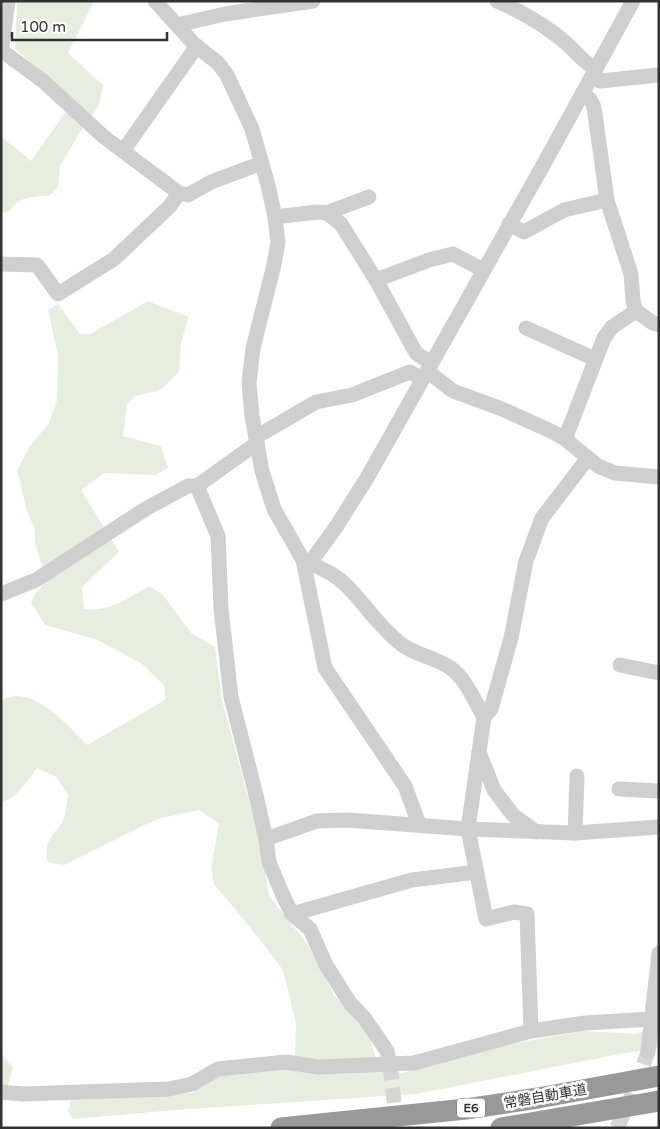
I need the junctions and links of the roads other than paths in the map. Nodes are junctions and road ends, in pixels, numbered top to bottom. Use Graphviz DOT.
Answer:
graph roads {
  1 [pos="8,1"];
  2 [pos="155,1"];
  3 [pos="313,1"];
  4 [pos="496,1"];
  5 [pos="633,1"];
  6 [pos="225,8"];
  7 [pos="177,25"];
  8 [pos="197,46"];
  9 [pos="1,52"];
  10 [pos="594,73"];
  11 [pos="659,75"];
  12 [pos="582,94"];
  13 [pos="123,151"];
  14 [pos="262,163"];
  15 [pos="179,193"];
  16 [pos="369,197"];
  17 [pos="607,200"];
  18 [pos="326,213"];
  19 [pos="275,217"];
  20 [pos="509,224"];
  21 [pos="1,264"];
  22 [pos="483,270"];
  23 [pos="376,280"];
  24 [pos="636,311"];
  25 [pos="659,325"];
  26 [pos="526,328"];
  27 [pos="595,359"];
  28 [pos="427,371"];
  29 [pos="565,439"];
  30 [pos="256,440"];
  31 [pos="588,458"];
  32 [pos="659,477"];
  33 [pos="197,486"];
  34 [pos="307,562"];
  35 [pos="1,594"];
  36 [pos="620,665"];
  37 [pos="659,673"];
  38 [pos="484,717"];
  39 [pos="478,751"];
  40 [pos="577,776"];
  41 [pos="619,789"];
  42 [pos="659,791"];
  43 [pos="419,824"];
  44 [pos="659,827"];
  45 [pos="468,829"];
  46 [pos="536,832"];
  47 [pos="575,833"];
  48 [pos="266,839"];
  49 [pos="477,872"];
  50 [pos="292,914"];
  51 [pos="659,953"];
  52 [pos="652,1019"];
  53 [pos="531,1031"];
  54 [pos="648,1052"];
  55 [pos="390,1065"];
  56 [pos="659,1076"];
  57 [pos="1,1092"];
  58 [pos="659,1101"];
  59 [pos="281,1128"];
  60 [pos="501,1128"];
  1 -- 9 [label="street"];
  2 -- 7 [label="street"];
  3 -- 6 [label="street"];
  4 -- 10 [label="street"];
  5 -- 10 [label="street"];
  6 -- 7 [label="street"];
  7 -- 8 [label="street"];
  8 -- 13 [label="street"];
  8 -- 14 [label="street"];
  9 -- 13 [label="street"];
  10 -- 11 [label="street"];
  10 -- 12 [label="street"];
  12 -- 17 [label="street"];
  12 -- 20 [label="street"];
  13 -- 15 [label="street"];
  14 -- 15 [label="street"];
  14 -- 19 [label="street"];
  15 -- 21 [label="street"];
  16 -- 18 [label="street"];
  17 -- 20 [label="street"];
  17 -- 24 [label="street"];
  18 -- 19 [label="street"];
  18 -- 23 [label="street"];
  19 -- 30 [label="street"];
  20 -- 22 [label="street"];
  22 -- 23 [label="street"];
  22 -- 28 [label="street"];
  23 -- 28 [label="street"];
  24 -- 25 [label="street"];
  24 -- 27 [label="street"];
  26 -- 27 [label="street"];
  27 -- 29 [label="street"];
  28 -- 29 [label="street"];
  28 -- 30 [label="street"];
  28 -- 34 [label="street"];
  29 -- 31 [label="street"];
  30 -- 33 [label="street"];
  30 -- 34 [label="street"];
  31 -- 32 [label="street"];
  31 -- 38 [label="street"];
  33 -- 35 [label="street"];
  33 -- 48 [label="street"];
  34 -- 38 [label="street"];
  34 -- 43 [label="street"];
  36 -- 37 [label="street"];
  38 -- 39 [label="street"];
  39 -- 45 [label="street"];
  39 -- 46 [label="street"];
  40 -- 47 [label="street"];
  41 -- 42 [label="street"];
  43 -- 45 [label="street"];
  43 -- 48 [label="street"];
  44 -- 47 [label="street"];
  45 -- 46 [label="street"];
  45 -- 49 [label="street"];
  46 -- 47 [label="street"];
  48 -- 50 [label="street"];
  49 -- 50 [label="street"];
  49 -- 53 [label="street"];
  50 -- 55 [label="street"];
  51 -- 52 [label="street"];
  52 -- 53 [label="street"];
  52 -- 54 [label="street"];
  53 -- 55 [label="street"];
  55 -- 57 [label="street"];
  56 -- 59 [label="highway, 常磐自動車道 / E6"];
  58 -- 60 [label="highway, 常磐自動車道 / E6"];
}
